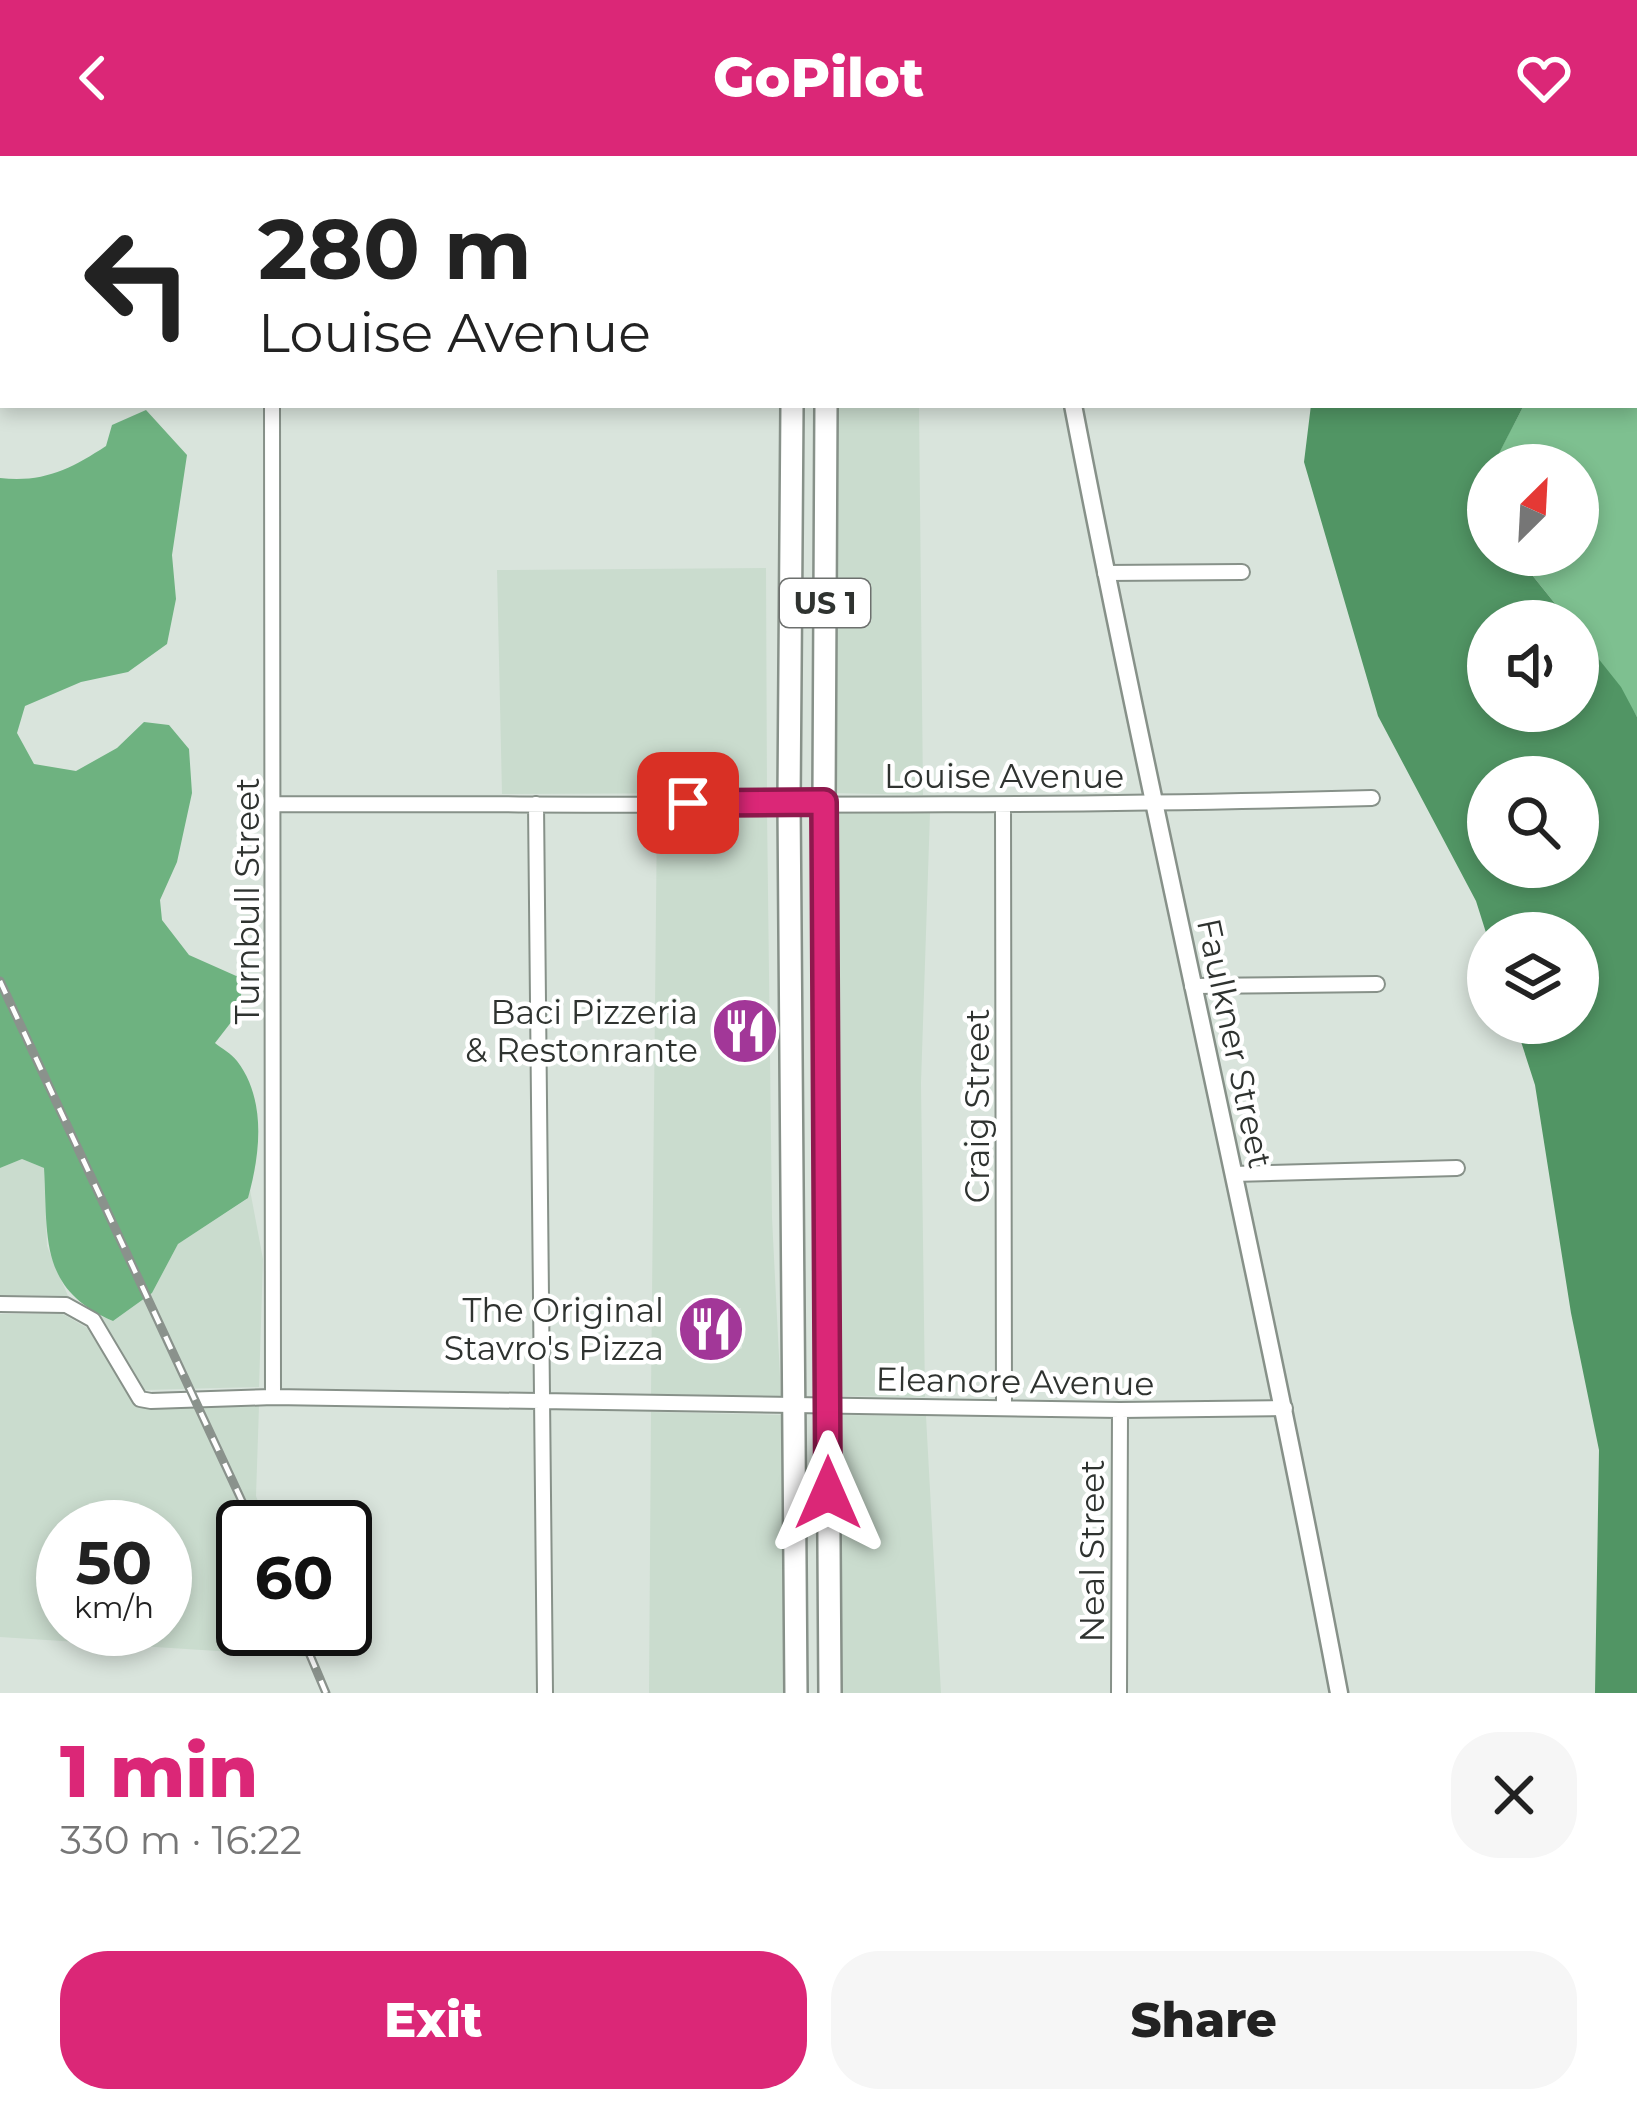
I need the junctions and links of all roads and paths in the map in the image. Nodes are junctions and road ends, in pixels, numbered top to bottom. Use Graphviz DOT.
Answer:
graph roads {
  1 [pos="272,408"];
  2 [pos="792,408"];
  3 [pos="826,408"];
  4 [pos="1073,408"];
  5 [pos="1242,572"];
  6 [pos="1105,573"];
  7 [pos="1372,798"];
  8 [pos="790,802"];
  9 [pos="824,802"];
  10 [pos="275,804"];
  11 [pos="536,804"];
  12 [pos="1153,804"];
  13 [pos="1003,806"];
  14 [pos="1377,985"];
  15 [pos="1192,986"];
  16 [pos="1457,1168"];
  17 [pos="1232,1174"];
  18 [pos="0,1304"];
  19 [pos="273,1396"];
  20 [pos="542,1402"];
  21 [pos="794,1405"];
  22 [pos="828,1406"];
  23 [pos="1004,1407"];
  24 [pos="1286,1408"];
  25 [pos="1120,1410"];
  26 [pos="545,1693"];
  27 [pos="796,1693"];
  28 [pos="830,1693"];
  29 [pos="1119,1693"];
  30 [pos="1339,1693"];
  1 -- 10 [label="street, Turnbull Street"];
  2 -- 8 [label="main road, US 1"];
  3 -- 9 [label="main road, US 1"];
  4 -- 6 [label="street, Faulkner Street"];
  5 -- 6 [label="street"];
  6 -- 12 [label="street, Faulkner Street"];
  7 -- 12 [label="street, Louise Avenue"];
  8 -- 9 [label="street, Louise Avenue"];
  8 -- 11 [label="street, Louise Avenue"];
  8 -- 21 [label="main road, US 1"];
  9 -- 13 [label="street, Louise Avenue"];
  9 -- 22 [label="main road, US 1"];
  10 -- 11 [label="street, Louise Avenue"];
  10 -- 19 [label="street, Turnbull Street"];
  11 -- 20 [label="street"];
  12 -- 13 [label="street, Louise Avenue"];
  12 -- 15 [label="street, Faulkner Street"];
  13 -- 23 [label="street, Craig Street"];
  14 -- 15 [label="street"];
  15 -- 17 [label="street, Faulkner Street"];
  16 -- 17 [label="street"];
  17 -- 24 [label="street, Faulkner Street"];
  18 -- 19 [label="street, Eleanore Avenue"];
  19 -- 20 [label="street, Eleanore Avenue"];
  20 -- 21 [label="street, Eleanore Avenue"];
  20 -- 26 [label="street"];
  21 -- 22 [label="street, Eleanore Avenue"];
  21 -- 27 [label="main road, US 1"];
  22 -- 23 [label="street, Eleanore Avenue"];
  22 -- 28 [label="main road, US 1"];
  23 -- 25 [label="street, Eleanore Avenue"];
  24 -- 25 [label="street, Eleanore Avenue"];
  24 -- 30 [label="street, Faulkner Street"];
  25 -- 29 [label="street, Neal Street"];
}
